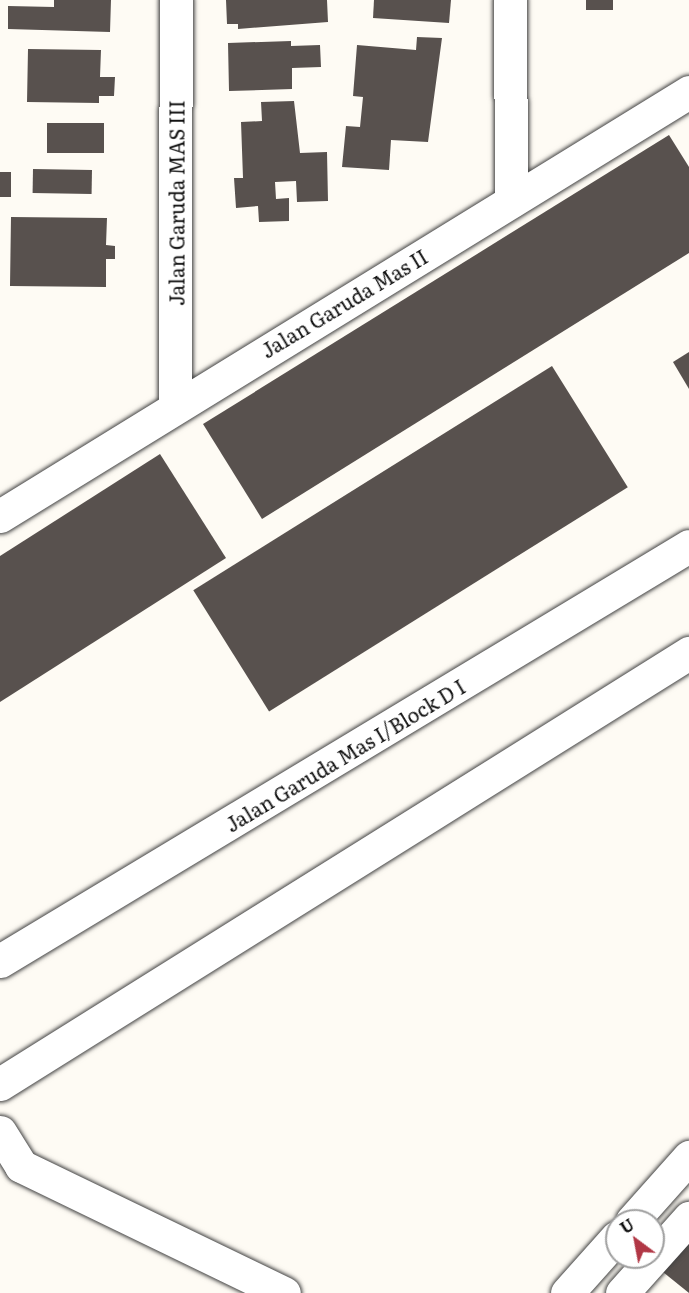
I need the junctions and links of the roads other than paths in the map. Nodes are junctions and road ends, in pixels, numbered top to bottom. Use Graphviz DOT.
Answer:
graph roads {
  1 [pos="176,0"];
  2 [pos="510,0"];
  3 [pos="689,92"];
  4 [pos="511,201"];
  5 [pos="175,407"];
  6 [pos="0,516"];
  7 [pos="689,546"];
  8 [pos="689,653"];
  9 [pos="0,961"];
  10 [pos="0,1084"];
  11 [pos="0,1132"];
  12 [pos="689,1157"];
  13 [pos="643,1209"];
  14 [pos="689,1218"];
  15 [pos="605,1250"];
  16 [pos="637,1287"];
  17 [pos="284,1293"];
  18 [pos="567,1293"];
  1 -- 5 [label="street, Jalan Garuda MAS III"];
  2 -- 4 [label="street"];
  3 -- 4 [label="street, Jalan Garuda Mas II"];
  4 -- 5 [label="street, Jalan Garuda Mas II"];
  5 -- 6 [label="street, Jalan Garuda Mas II"];
  7 -- 9 [label="street, Jalan Garuda Mas I/Block D I"];
  8 -- 10 [label="street"];
  11 -- 17 [label="street"];
  12 -- 13 [label="street"];
  14 -- 16 [label="street"];
  15 -- 18 [label="street"];
}
